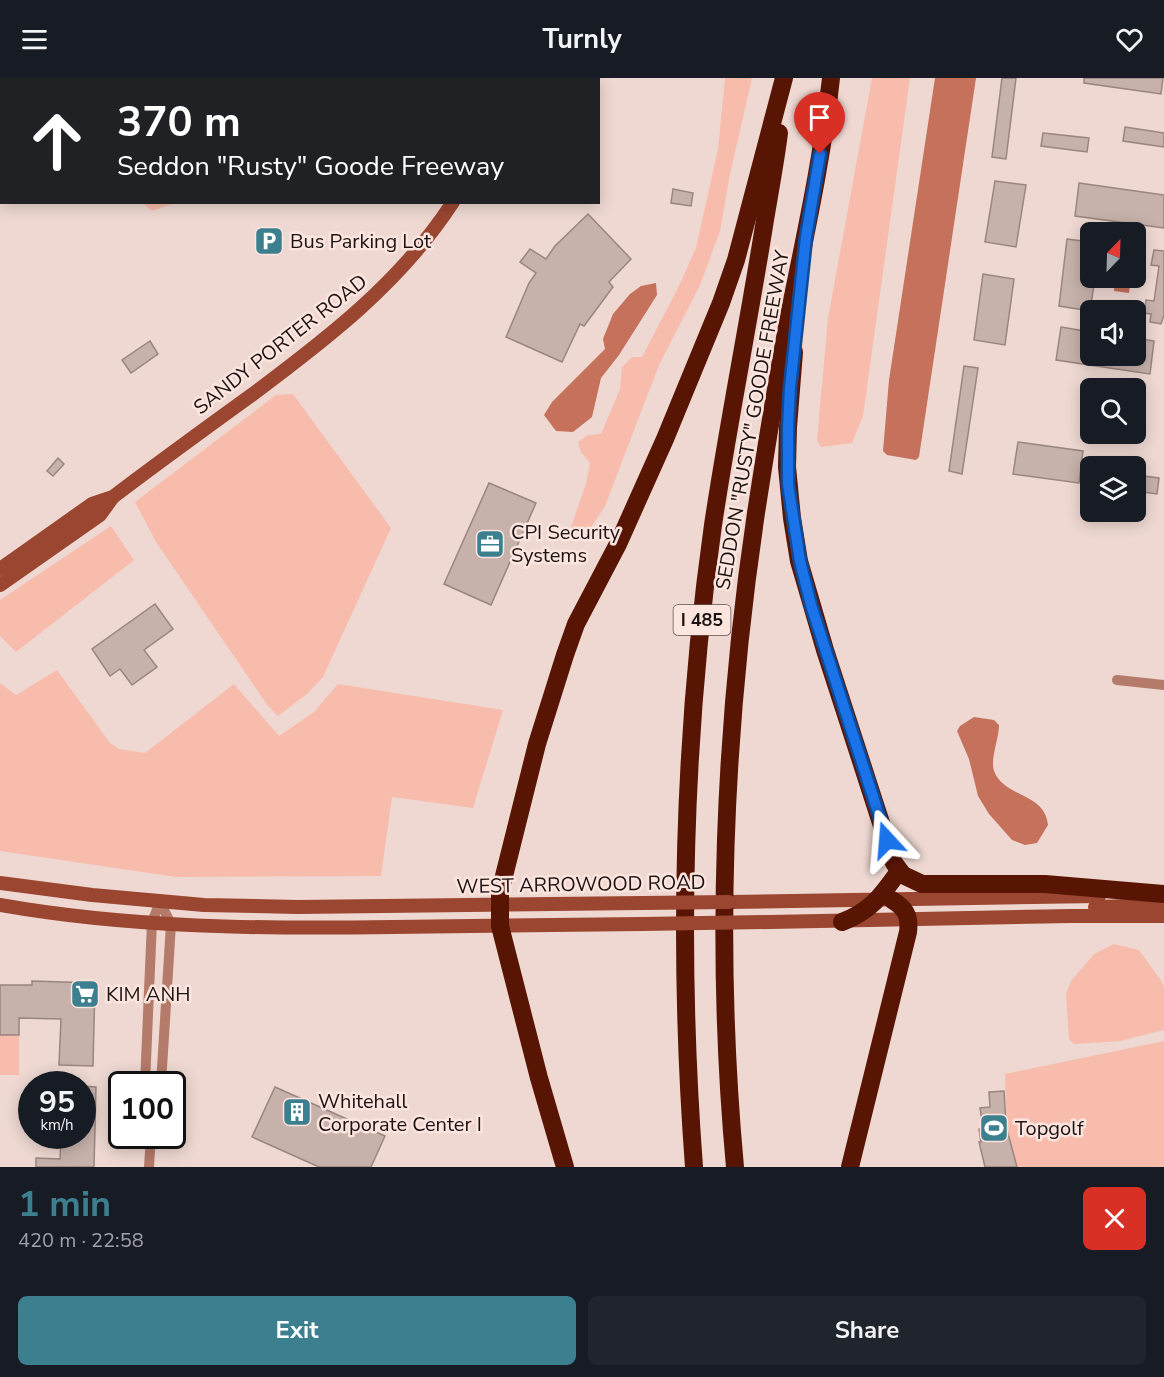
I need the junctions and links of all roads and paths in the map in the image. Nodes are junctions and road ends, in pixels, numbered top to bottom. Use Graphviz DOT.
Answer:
graph roads {
  1 [pos="785,78"];
  2 [pos="831,78"];
  3 [pos="452,204"];
  4 [pos="806,237"];
  5 [pos="113,497"];
  6 [pos="0,569"];
  7 [pos="0,585"];
  8 [pos="1117,680"];
  9 [pos="1164,685"];
  10 [pos="899,871"];
  11 [pos="0,883"];
  12 [pos="1164,894"];
  13 [pos="885,900"];
  14 [pos="160,902"];
  15 [pos="0,905"];
  16 [pos="499,905"];
  17 [pos="1164,905"];
  18 [pos="1071,916"];
  19 [pos="1164,916"];
  20 [pos="909,920"];
  21 [pos="842,921"];
  22 [pos="152,922"];
  23 [pos="171,924"];
  24 [pos="500,926"];
  25 [pos="146,1071"];
  26 [pos="162,1071"];
  27 [pos="150,1149"];
  28 [pos="149,1167"];
  29 [pos="565,1167"];
  30 [pos="694,1167"];
  31 [pos="735,1167"];
  32 [pos="850,1167"];
  1 -- 16 [label="highway"];
  1 -- 30 [label="highway, SEDDON \"RUSTY\" GOODE FREEWAY / I 485"];
  2 -- 4 [label="highway, SEDDON \"RUSTY\" GOODE FREEWAY / I 485"];
  3 -- 5 [label="main road, SANDY PORTER ROAD"];
  4 -- 10 [label="highway"];
  4 -- 31 [label="highway, SEDDON \"RUSTY\" GOODE FREEWAY / I 485"];
  5 -- 6 [label="main road, SANDY PORTER ROAD"];
  5 -- 7 [label="main road, SANDY PORTER ROAD"];
  8 -- 9 [label="street"];
  10 -- 12 [label="highway"];
  10 -- 13 [label="highway"];
  11 -- 14 [label="main road, WEST ARROWOOD ROAD"];
  12 -- 13 [label="main road, WEST ARROWOOD ROAD"];
  13 -- 16 [label="main road, WEST ARROWOOD ROAD, bridge"];
  13 -- 20 [label="highway"];
  13 -- 21 [label="highway"];
  14 -- 16 [label="main road, WEST ARROWOOD ROAD"];
  14 -- 22 [label="street"];
  14 -- 23 [label="street"];
  15 -- 22 [label="main road, WEST ARROWOOD ROAD"];
  16 -- 24 [label="highway"];
  17 -- 18 [label="main road"];
  18 -- 19 [label="main road, WEST ARROWOOD ROAD"];
  18 -- 20 [label="main road, WEST ARROWOOD ROAD"];
  20 -- 21 [label="main road, WEST ARROWOOD ROAD"];
  20 -- 32 [label="highway"];
  21 -- 24 [label="main road, WEST ARROWOOD ROAD, bridge"];
  22 -- 23 [label="main road, WEST ARROWOOD ROAD"];
  22 -- 25 [label="street"];
  23 -- 24 [label="main road, WEST ARROWOOD ROAD"];
  23 -- 26 [label="street"];
  24 -- 29 [label="highway"];
  27 -- 28 [label="street"];
}
